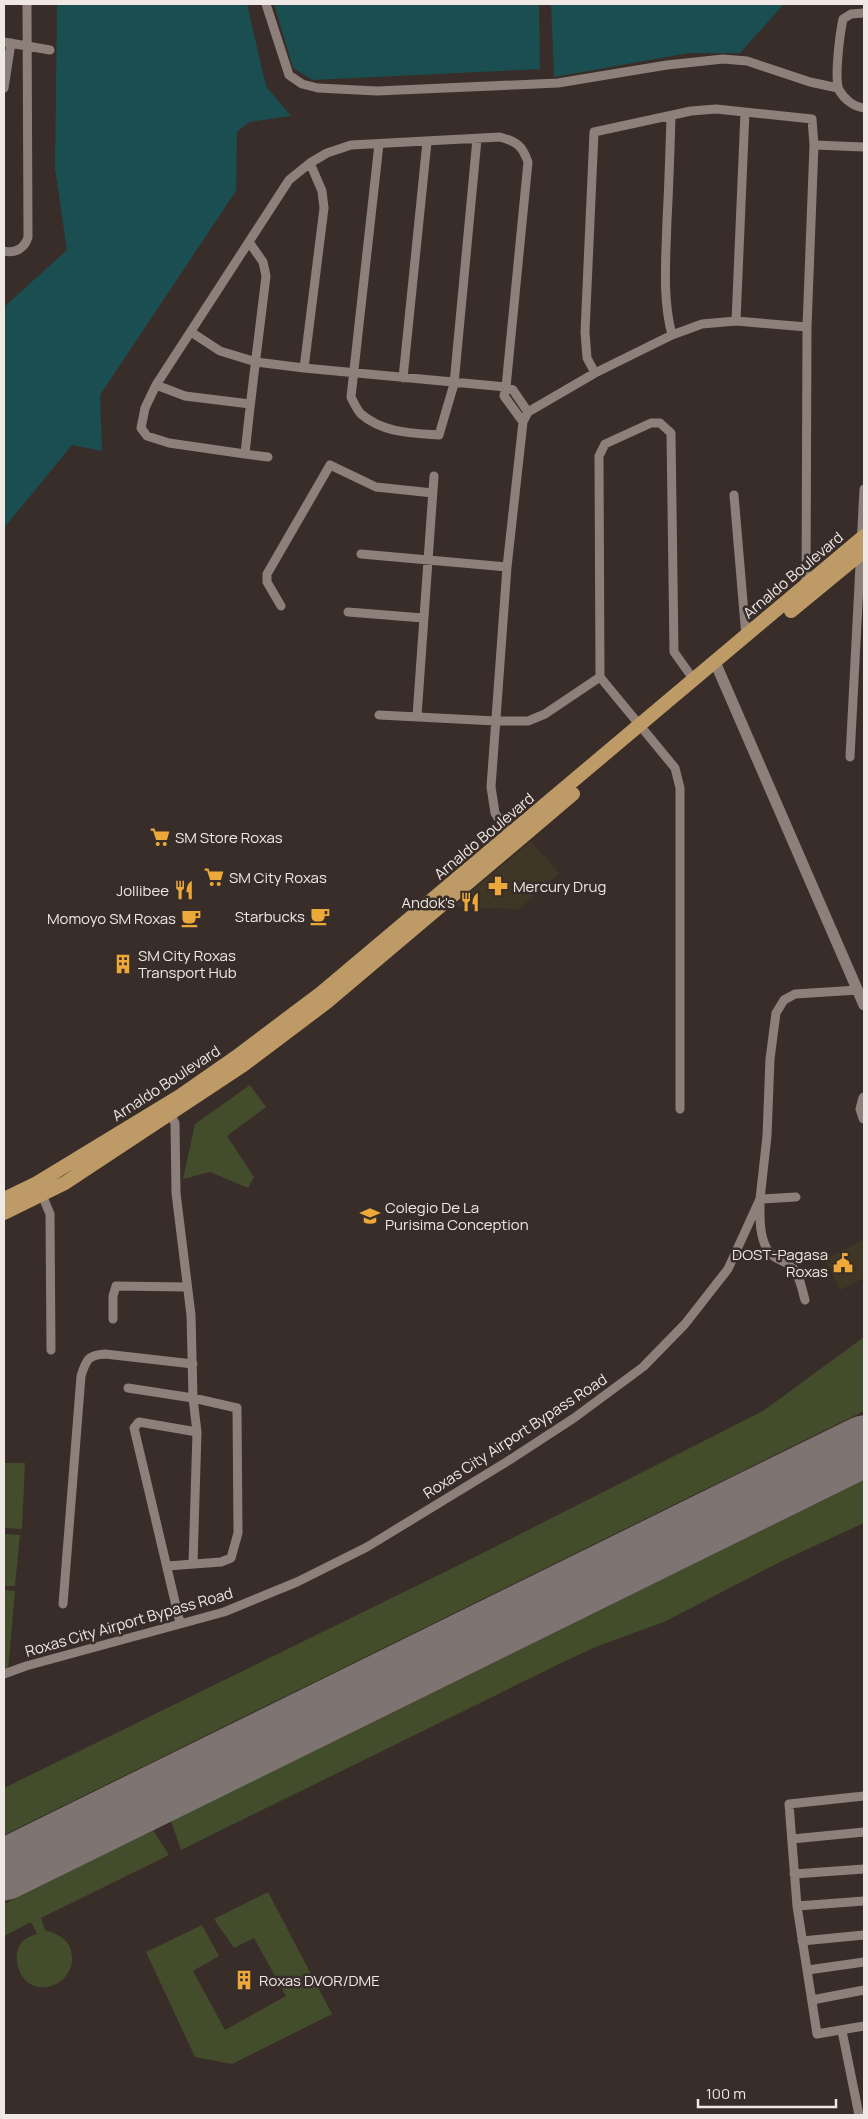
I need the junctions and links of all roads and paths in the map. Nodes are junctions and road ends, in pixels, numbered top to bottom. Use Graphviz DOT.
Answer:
graph roads {
  1 [pos="27,4"];
  2 [pos="266,4"];
  3 [pos="864,13"];
  4 [pos="7,43"];
  5 [pos="28,46"];
  6 [pos="50,50"];
  7 [pos="4,88"];
  8 [pos="838,88"];
  9 [pos="864,108"];
  10 [pos="745,112"];
  11 [pos="670,116"];
  12 [pos="477,139"];
  13 [pos="427,142"];
  14 [pos="379,144"];
  15 [pos="814,145"];
  16 [pos="864,148"];
  17 [pos="310,163"];
  18 [pos="249,242"];
  19 [pos="4,252"];
  20 [pos="736,321"];
  21 [pos="807,327"];
  22 [pos="191,332"];
  23 [pos="672,335"];
  24 [pos="256,362"];
  25 [pos="304,368"];
  26 [pos="355,372"];
  27 [pos="595,373"];
  28 [pos="403,378"];
  29 [pos="156,384"];
  30 [pos="454,384"];
  31 [pos="506,387"];
  32 [pos="250,404"];
  33 [pos="528,412"];
  34 [pos="523,422"];
  35 [pos="245,454"];
  36 [pos="268,457"];
  37 [pos="434,476"];
  38 [pos="864,489"];
  39 [pos="433,493"];
  40 [pos="734,495"];
  41 [pos="863,544"];
  42 [pos="361,554"];
  43 [pos="427,561"];
  44 [pos="507,567"];
  45 [pos="806,586"];
  46 [pos="281,606"];
  47 [pos="789,607"];
  48 [pos="348,612"];
  49 [pos="423,618"];
  50 [pos="746,637"];
  51 [pos="717,666"];
  52 [pos="600,677"];
  53 [pos="694,680"];
  54 [pos="379,715"];
  55 [pos="417,716"];
  56 [pos="496,721"];
  57 [pos="643,728"];
  58 [pos="850,757"];
  59 [pos="513,839"];
  60 [pos="858,990"];
  61 [pos="864,1005"];
  62 [pos="864,1098"];
  63 [pos="182,1100"];
  64 [pos="680,1109"];
  65 [pos="170,1114"];
  66 [pos="864,1118"];
  67 [pos="40,1189"];
  68 [pos="796,1197"];
  69 [pos="4,1199"];
  70 [pos="760,1199"];
  71 [pos="4,1213"];
  72 [pos="186,1287"];
  73 [pos="805,1300"];
  74 [pos="113,1319"];
  75 [pos="51,1350"];
  76 [pos="193,1364"];
  77 [pos="128,1388"];
  78 [pos="194,1398"];
  79 [pos="197,1432"];
  80 [pos="193,1563"];
  81 [pos="167,1566"];
  82 [pos="63,1604"];
  83 [pos="180,1624"];
  84 [pos="4,1674"];
  85 [pos="864,1796"];
  86 [pos="864,1832"];
  87 [pos="792,1838"];
  88 [pos="864,1869"];
  89 [pos="794,1874"];
  90 [pos="864,1901"];
  91 [pos="797,1906"];
  92 [pos="864,1935"];
  93 [pos="802,1941"];
  94 [pos="864,1962"];
  95 [pos="808,1970"];
  96 [pos="864,1990"];
  97 [pos="812,2000"];
  98 [pos="864,2026"];
  99 [pos="842,2031"];
  100 [pos="859,2115"];
  1 -- 5 [label="street"];
  2 -- 8 [label="street"];
  3 -- 8 [label="street"];
  4 -- 5 [label="street"];
  4 -- 7 [label="street"];
  5 -- 6 [label="street"];
  5 -- 19 [label="street"];
  8 -- 9 [label="street"];
  10 -- 11 [label="street"];
  10 -- 15 [label="street"];
  10 -- 20 [label="street"];
  11 -- 23 [label="street"];
  11 -- 27 [label="street"];
  12 -- 13 [label="street"];
  12 -- 30 [label="street"];
  12 -- 31 [label="street"];
  13 -- 14 [label="street"];
  13 -- 28 [label="street"];
  14 -- 17 [label="street"];
  14 -- 26 [label="street"];
  15 -- 16 [label="street"];
  15 -- 21 [label="street"];
  17 -- 18 [label="street"];
  17 -- 25 [label="street"];
  18 -- 22 [label="street"];
  18 -- 24 [label="street"];
  20 -- 21 [label="street"];
  20 -- 23 [label="street"];
  21 -- 45 [label="street"];
  22 -- 24 [label="street"];
  22 -- 29 [label="street"];
  23 -- 27 [label="street"];
  24 -- 25 [label="street"];
  24 -- 32 [label="street"];
  25 -- 26 [label="street"];
  26 -- 28 [label="street"];
  26 -- 30 [label="street"];
  27 -- 33 [label="street"];
  28 -- 30 [label="street"];
  29 -- 32 [label="street"];
  29 -- 35 [label="street"];
  30 -- 31 [label="street"];
  31 -- 33 [label="street"];
  31 -- 34 [label="street"];
  32 -- 35 [label="street"];
  33 -- 34 [label="street"];
  34 -- 44 [label="street"];
  35 -- 36 [label="street"];
  37 -- 39 [label="street"];
  38 -- 41 [label="street"];
  39 -- 43 [label="street"];
  39 -- 46 [label="street"];
  40 -- 50 [label="street"];
  41 -- 45 [label="highway, Arnaldo Boulevard"];
  41 -- 47 [label="highway, Arnaldo Boulevard"];
  41 -- 58 [label="street"];
  42 -- 43 [label="street"];
  43 -- 44 [label="street"];
  43 -- 49 [label="street"];
  44 -- 56 [label="street"];
  45 -- 47 [label="highway, Arnaldo Boulevard"];
  47 -- 50 [label="highway, Arnaldo Boulevard"];
  47 -- 51 [label="highway, Arnaldo Boulevard"];
  48 -- 49 [label="street"];
  49 -- 55 [label="street"];
  50 -- 51 [label="highway, Arnaldo Boulevard"];
  51 -- 53 [label="highway, Arnaldo Boulevard"];
  51 -- 57 [label="highway, Arnaldo Boulevard"];
  51 -- 60 [label="street"];
  52 -- 53 [label="street"];
  52 -- 56 [label="street"];
  52 -- 57 [label="street"];
  53 -- 57 [label="highway, Arnaldo Boulevard"];
  54 -- 55 [label="street"];
  55 -- 56 [label="street"];
  56 -- 59 [label="street"];
  57 -- 59 [label="highway, Arnaldo Boulevard"];
  57 -- 64 [label="street"];
  59 -- 63 [label="highway, Arnaldo Boulevard"];
  60 -- 61 [label="street"];
  60 -- 70 [label="street, Roxas City Airport Bypass Road"];
  62 -- 66 [label="street"];
  63 -- 65 [label="highway, Arnaldo Boulevard"];
  63 -- 67 [label="highway, Arnaldo Boulevard"];
  65 -- 67 [label="highway, Arnaldo Boulevard"];
  65 -- 72 [label="street"];
  67 -- 69 [label="highway, Arnaldo Boulevard"];
  67 -- 71 [label="highway, Arnaldo Boulevard"];
  67 -- 75 [label="street"];
  68 -- 70 [label="street"];
  70 -- 73 [label="street"];
  70 -- 83 [label="street, Roxas City Airport Bypass Road"];
  72 -- 74 [label="street"];
  72 -- 76 [label="street"];
  76 -- 78 [label="street"];
  76 -- 82 [label="street"];
  77 -- 78 [label="street"];
  78 -- 79 [label="street"];
  78 -- 80 [label="street"];
  79 -- 80 [label="street"];
  79 -- 81 [label="street"];
  80 -- 81 [label="street"];
  81 -- 83 [label="street"];
  83 -- 84 [label="street, Roxas City Airport Bypass Road"];
  85 -- 87 [label="street"];
  86 -- 87 [label="street"];
  87 -- 89 [label="street"];
  88 -- 89 [label="street"];
  89 -- 91 [label="street"];
  90 -- 91 [label="street"];
  91 -- 93 [label="street"];
  92 -- 93 [label="street"];
  93 -- 95 [label="street"];
  94 -- 95 [label="street"];
  95 -- 97 [label="street"];
  96 -- 97 [label="street"];
  97 -- 99 [label="street"];
  98 -- 99 [label="street"];
  99 -- 100 [label="street"];
}
